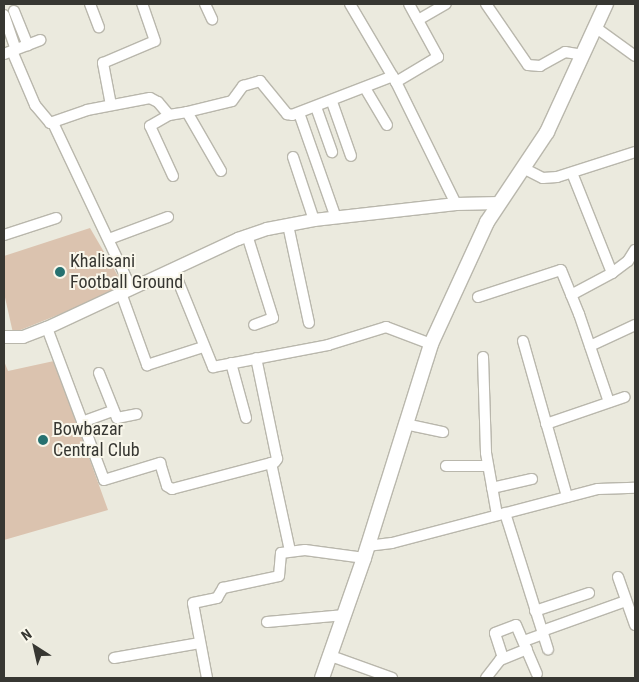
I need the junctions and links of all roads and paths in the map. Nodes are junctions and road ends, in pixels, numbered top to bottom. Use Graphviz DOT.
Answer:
graph roads {
  1 [pos="90,4"];
  2 [pos="142,4"];
  3 [pos="205,4"];
  4 [pos="351,4"];
  5 [pos="409,4"];
  6 [pos="446,4"];
  7 [pos="486,4"];
  8 [pos="606,4"];
  9 [pos="14,11"];
  10 [pos="4,15"];
  11 [pos="212,19"];
  12 [pos="418,20"];
  13 [pos="99,27"];
  14 [pos="595,27"];
  15 [pos="40,40"];
  16 [pos="28,45"];
  17 [pos="11,51"];
  18 [pos="582,55"];
  19 [pos="635,56"];
  20 [pos="395,79"];
  21 [pos="365,88"];
  22 [pos="332,102"];
  23 [pos="111,105"];
  24 [pos="316,107"];
  25 [pos="187,112"];
  26 [pos="299,113"];
  27 [pos="169,115"];
  28 [pos="53,123"];
  29 [pos="387,125"];
  30 [pos="332,152"];
  31 [pos="635,152"];
  32 [pos="351,156"];
  33 [pos="293,157"];
  34 [pos="523,168"];
  35 [pos="221,171"];
  36 [pos="572,173"];
  37 [pos="173,176"];
  38 [pos="500,203"];
  39 [pos="456,204"];
  40 [pos="168,217"];
  41 [pos="56,218"];
  42 [pos="336,218"];
  43 [pos="314,220"];
  44 [pos="288,225"];
  45 [pos="4,235"];
  46 [pos="247,236"];
  47 [pos="109,239"];
  48 [pos="635,250"];
  49 [pos="174,271"];
  50 [pos="612,273"];
  51 [pos="126,291"];
  52 [pos="571,295"];
  53 [pos="478,297"];
  54 [pos="309,323"];
  55 [pos="254,325"];
  56 [pos="635,325"];
  57 [pos="47,328"];
  58 [pos="4,337"];
  59 [pos="523,342"];
  60 [pos="432,344"];
  61 [pos="590,346"];
  62 [pos="203,347"];
  63 [pos="483,357"];
  64 [pos="256,358"];
  65 [pos="231,363"];
  66 [pos="99,372"];
  67 [pos="625,397"];
  68 [pos="609,402"];
  69 [pos="113,411"];
  70 [pos="137,414"];
  71 [pos="246,418"];
  72 [pos="82,422"];
  73 [pos="405,424"];
  74 [pos="546,424"];
  75 [pos="443,432"];
  76 [pos="272,463"];
  77 [pos="446,466"];
  78 [pos="488,466"];
  79 [pos="532,479"];
  80 [pos="492,488"];
  81 [pos="635,488"];
  82 [pos="567,497"];
  83 [pos="501,514"];
  84 [pos="290,551"];
  85 [pos="366,552"];
  86 [pos="618,577"];
  87 [pos="589,593"];
  88 [pos="626,601"];
  89 [pos="535,611"];
  90 [pos="345,615"];
  91 [pos="267,622"];
  92 [pos="635,625"];
  93 [pos="542,632"];
  94 [pos="200,643"];
  95 [pos="526,645"];
  96 [pos="548,649"];
  97 [pos="331,656"];
  98 [pos="114,658"];
  99 [pos="503,658"];
  100 [pos="537,674"];
  101 [pos="207,678"];
  102 [pos="322,678"];
  103 [pos="392,678"];
  104 [pos="486,678"];
  1 -- 13 [label="street"];
  2 -- 23 [label="street"];
  3 -- 11 [label="street"];
  4 -- 20 [label="street"];
  5 -- 12 [label="street"];
  6 -- 12 [label="street"];
  7 -- 18 [label="street"];
  8 -- 14 [label="main road"];
  9 -- 16 [label="street"];
  10 -- 17 [label="street"];
  12 -- 20 [label="street"];
  14 -- 18 [label="main road"];
  14 -- 19 [label="street"];
  15 -- 16 [label="street"];
  16 -- 17 [label="street"];
  17 -- 28 [label="street"];
  18 -- 34 [label="main road"];
  20 -- 21 [label="street"];
  20 -- 39 [label="street"];
  21 -- 22 [label="street"];
  21 -- 29 [label="street"];
  22 -- 24 [label="street"];
  22 -- 32 [label="street"];
  23 -- 27 [label="street"];
  23 -- 28 [label="street"];
  24 -- 26 [label="street"];
  24 -- 30 [label="street"];
  25 -- 26 [label="street"];
  25 -- 27 [label="street"];
  25 -- 35 [label="street"];
  26 -- 42 [label="street"];
  27 -- 37 [label="street"];
  28 -- 47 [label="street"];
  31 -- 36 [label="street"];
  33 -- 43 [label="street"];
  34 -- 36 [label="street"];
  34 -- 38 [label="main road"];
  36 -- 50 [label="street"];
  38 -- 39 [label="street"];
  38 -- 60 [label="main road"];
  39 -- 42 [label="street"];
  40 -- 47 [label="street"];
  41 -- 45 [label="street"];
  42 -- 43 [label="street"];
  43 -- 44 [label="street"];
  44 -- 46 [label="street"];
  44 -- 54 [label="street"];
  46 -- 49 [label="street"];
  46 -- 55 [label="street"];
  47 -- 51 [label="street"];
  48 -- 50 [label="street"];
  49 -- 51 [label="street"];
  49 -- 62 [label="street"];
  50 -- 52 [label="street"];
  51 -- 57 [label="street"];
  51 -- 62 [label="street"];
  52 -- 53 [label="street"];
  52 -- 61 [label="street"];
  56 -- 61 [label="street"];
  57 -- 58 [label="street"];
  57 -- 72 [label="street"];
  59 -- 74 [label="street"];
  60 -- 64 [label="street"];
  60 -- 73 [label="main road"];
  61 -- 68 [label="street"];
  62 -- 65 [label="street"];
  63 -- 78 [label="street"];
  64 -- 65 [label="street"];
  64 -- 76 [label="street"];
  65 -- 71 [label="street"];
  66 -- 69 [label="street"];
  67 -- 68 [label="street"];
  68 -- 74 [label="street"];
  69 -- 70 [label="street"];
  69 -- 72 [label="street"];
  72 -- 76 [label="street"];
  73 -- 75 [label="street"];
  73 -- 85 [label="main road"];
  74 -- 82 [label="street"];
  76 -- 84 [label="street"];
  77 -- 78 [label="street"];
  78 -- 80 [label="street"];
  79 -- 80 [label="street"];
  80 -- 83 [label="street"];
  81 -- 82 [label="street"];
  82 -- 83 [label="street"];
  83 -- 85 [label="street"];
  83 -- 89 [label="street"];
  84 -- 85 [label="street"];
  84 -- 94 [label="street"];
  85 -- 90 [label="main road"];
  86 -- 88 [label="street"];
  87 -- 89 [label="street"];
  88 -- 92 [label="street"];
  88 -- 93 [label="street"];
  89 -- 93 [label="street"];
  90 -- 91 [label="street"];
  90 -- 97 [label="main road"];
  93 -- 95 [label="street"];
  93 -- 96 [label="street"];
  94 -- 98 [label="street"];
  94 -- 101 [label="street"];
  95 -- 99 [label="street"];
  95 -- 99 [label="street"];
  95 -- 100 [label="street"];
  97 -- 102 [label="main road"];
  97 -- 103 [label="street"];
  99 -- 104 [label="street"];
}
